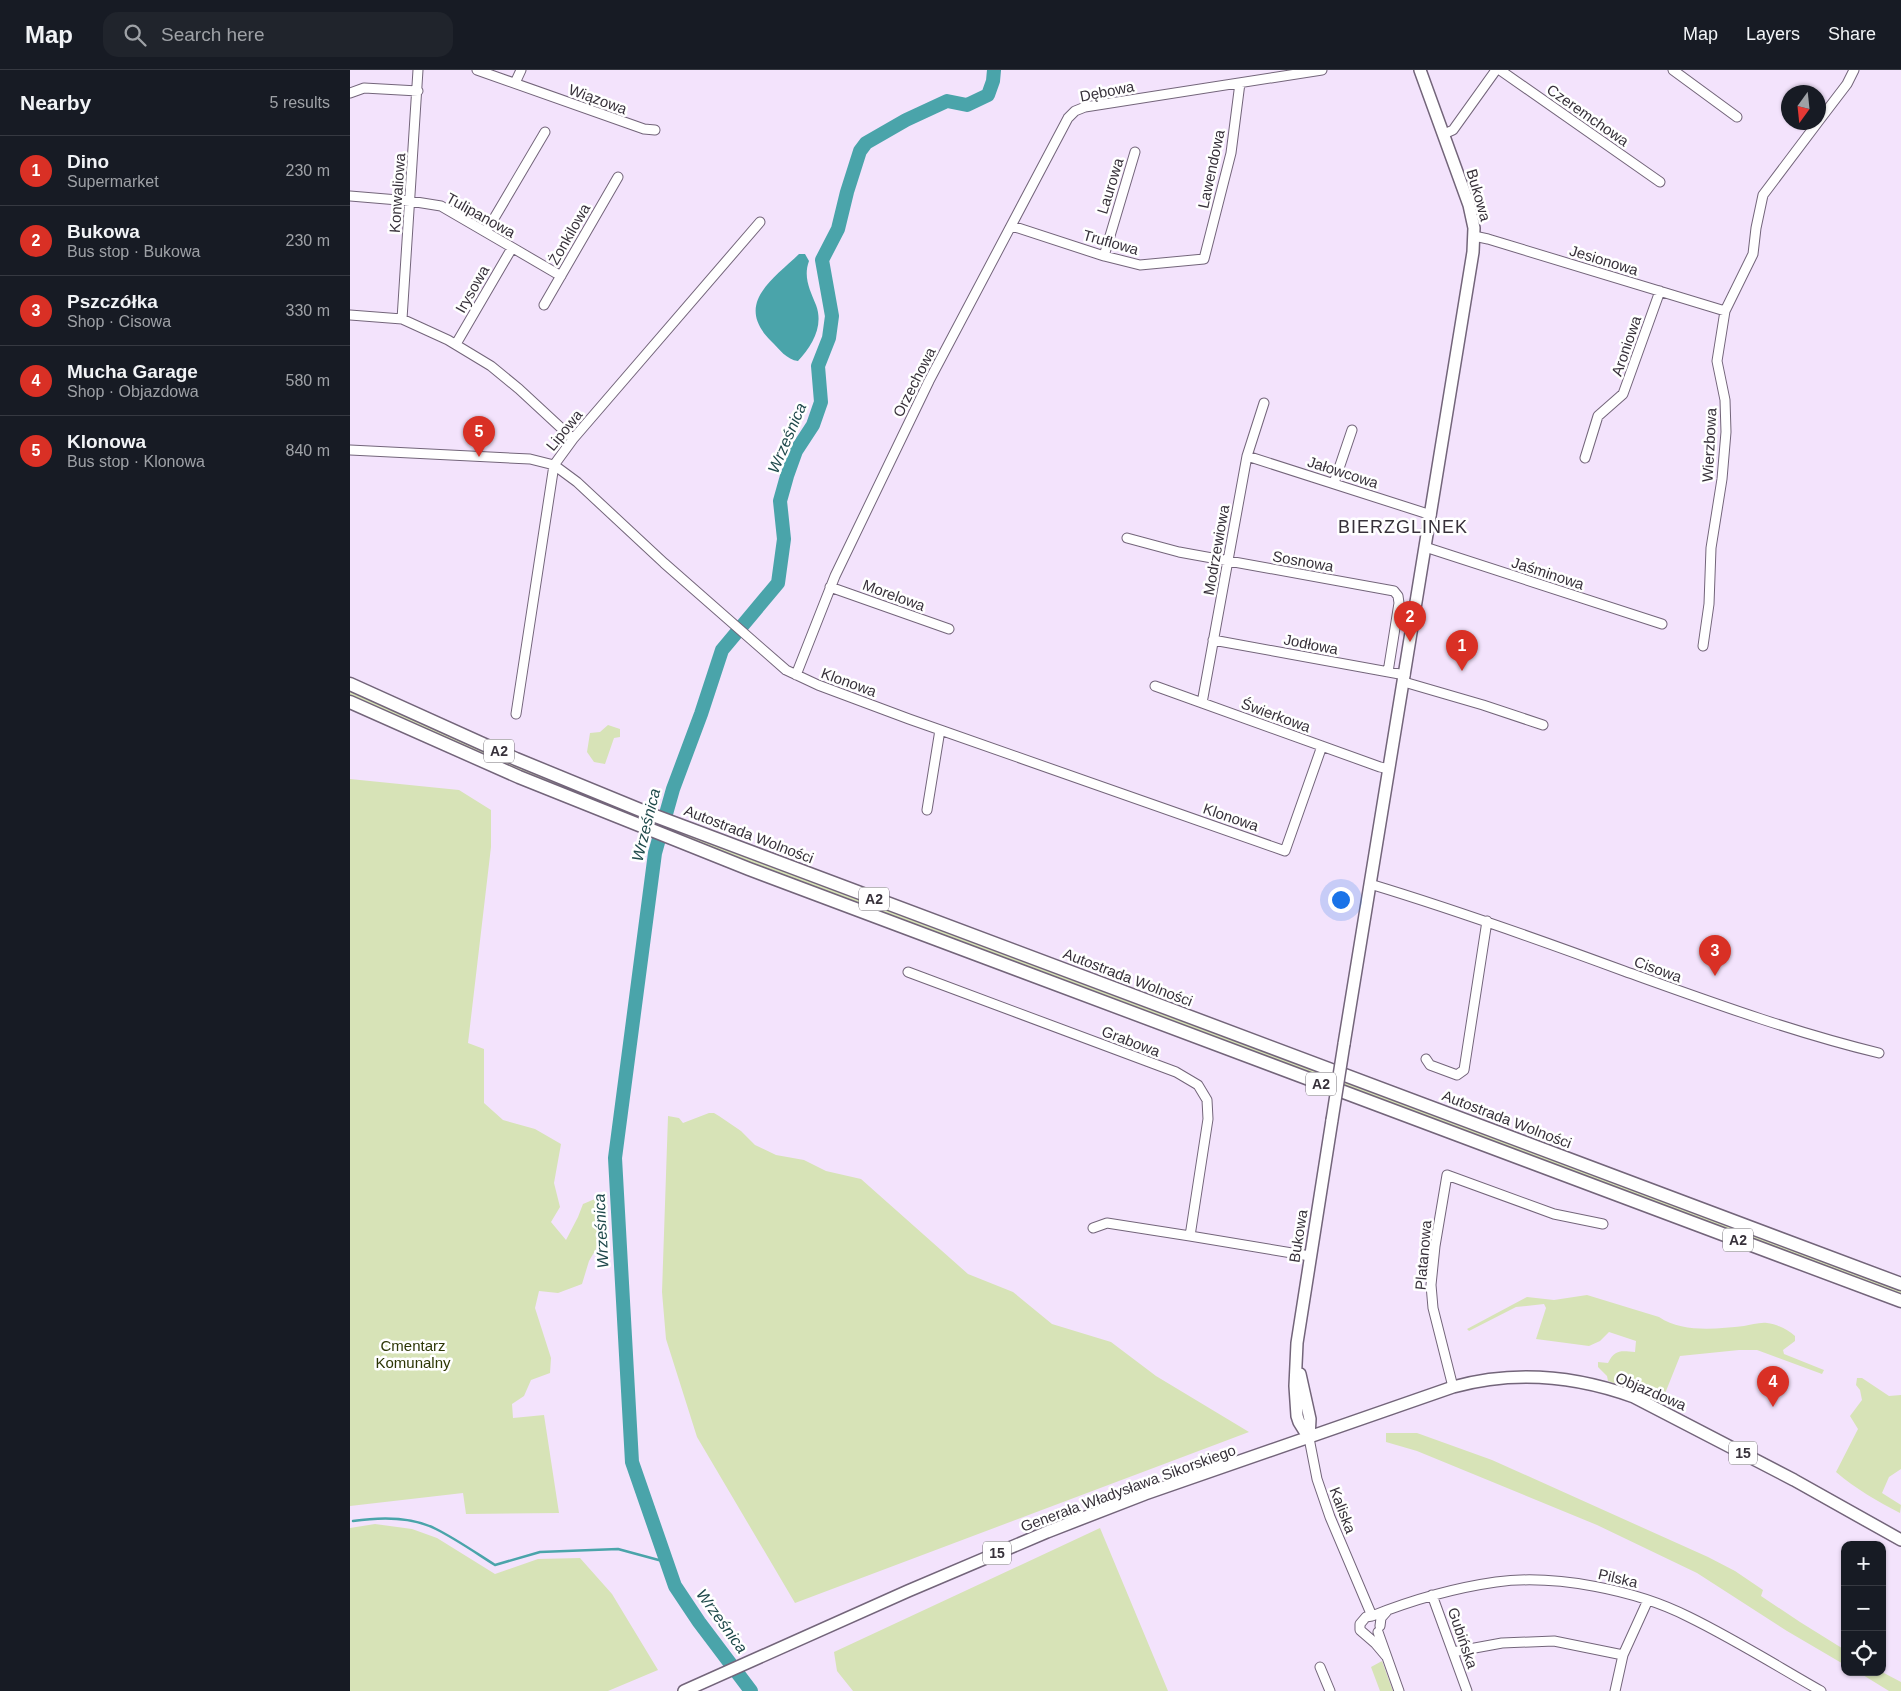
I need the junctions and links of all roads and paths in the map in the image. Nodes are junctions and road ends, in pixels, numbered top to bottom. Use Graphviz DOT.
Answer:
graph roads {
  1 [pos="418,70"];
  2 [pos="476,70"];
  3 [pos="521,70"];
  4 [pos="1322,70"];
  5 [pos="1420,70"];
  6 [pos="1498,70"];
  7 [pos="1673,70"];
  8 [pos="1854,70"];
  9 [pos="515,83"];
  10 [pos="1240,83"];
  11 [pos="418,91"];
  12 [pos="350,93"];
  13 [pos="1075,110"];
  14 [pos="1826,112"];
  15 [pos="1738,116"];
  16 [pos="655,130"];
  17 [pos="1812,130"];
  18 [pos="545,132"];
  19 [pos="1444,134"];
  20 [pos="1135,152"];
  21 [pos="618,177"];
  22 [pos="1660,182"];
  23 [pos="350,196"];
  24 [pos="410,201"];
  25 [pos="760,222"];
  26 [pos="1012,226"];
  27 [pos="486,232"];
  28 [pos="1474,236"];
  29 [pos="512,248"];
  30 [pos="1104,256"];
  31 [pos="1204,259"];
  32 [pos="561,276"];
  33 [pos="1660,291"];
  34 [pos="544,305"];
  35 [pos="1725,311"];
  36 [pos="350,315"];
  37 [pos="402,319"];
  38 [pos="456,344"];
  39 [pos="1264,403"];
  40 [pos="1352,430"];
  41 [pos="574,439"];
  42 [pos="350,450"];
  43 [pos="1247,456"];
  44 [pos="1585,458"];
  45 [pos="554,465"];
  46 [pos="1334,483"];
  47 [pos="1431,515"];
  48 [pos="1127,538"];
  49 [pos="1425,547"];
  50 [pos="1228,562"];
  51 [pos="830,587"];
  52 [pos="1662,624"];
  53 [pos="949,629"];
  54 [pos="1213,640"];
  55 [pos="1703,646"];
  56 [pos="1388,672"];
  57 [pos="796,675"];
  58 [pos="1404,679"];
  59 [pos="350,684"];
  60 [pos="1154,686"];
  61 [pos="350,702"];
  62 [pos="1202,703"];
  63 [pos="516,714"];
  64 [pos="1543,725"];
  65 [pos="940,730"];
  66 [pos="1322,746"];
  67 [pos="1389,769"];
  68 [pos="927,810"];
  69 [pos="1370,884"];
  70 [pos="1487,921"];
  71 [pos="908,972"];
  72 [pos="1879,1052"];
  73 [pos="1426,1059"];
  74 [pos="1603,1224"];
  75 [pos="1093,1228"];
  76 [pos="1190,1236"];
  77 [pos="1310,1256"];
  78 [pos="1901,1284"];
  79 [pos="1901,1302"];
  80 [pos="1453,1387"];
  81 [pos="1309,1438"];
  82 [pos="1901,1540"];
  83 [pos="1432,1595"];
  84 [pos="1648,1600"];
  85 [pos="1389,1610"];
  86 [pos="1368,1617"];
  87 [pos="1379,1629"];
  88 [pos="1368,1636"];
  89 [pos="1453,1652"];
  90 [pos="1386,1656"];
  91 [pos="1623,1656"];
  92 [pos="1320,1667"];
  93 [pos="684,1691"];
  94 [pos="1330,1691"];
  95 [pos="1399,1691"];
  96 [pos="1467,1691"];
  97 [pos="1615,1691"];
  98 [pos="1821,1691"];
  1 -- 11 [label="street, Konwaliowa"];
  2 -- 9 [label="street, Wiązowa"];
  3 -- 9 [label="street"];
  4 -- 10 [label="street, Dębowa"];
  5 -- 19 [label="main road, Bukowa"];
  6 -- 19 [label="street"];
  6 -- 22 [label="street, Czeremchowa"];
  7 -- 15 [label="street"];
  8 -- 14 [label="street, Wierzbowa"];
  9 -- 16 [label="street, Wiązowa"];
  10 -- 13 [label="street, Dębowa"];
  10 -- 31 [label="street, Lawendowa"];
  11 -- 12 [label="street"];
  11 -- 24 [label="street, Konwaliowa"];
  13 -- 26 [label="street, Orzechowa"];
  17 -- 35 [label="street, Wierzbowa"];
  18 -- 27 [label="street"];
  19 -- 28 [label="main road, Bukowa"];
  20 -- 30 [label="street, Laurowa"];
  21 -- 32 [label="street, Żonkilowa"];
  23 -- 24 [label="street, Tulipanowa"];
  24 -- 27 [label="street, Tulipanowa"];
  24 -- 37 [label="street, Konwaliowa"];
  25 -- 41 [label="street, Lipowa"];
  26 -- 30 [label="street, Truflowa"];
  26 -- 51 [label="street, Orzechowa"];
  27 -- 29 [label="street, Tulipanowa"];
  28 -- 33 [label="street, Jesionowa"];
  28 -- 47 [label="main road, Bukowa"];
  29 -- 32 [label="street, Tulipanowa"];
  29 -- 38 [label="street, Irysowa"];
  30 -- 31 [label="street, Truflowa"];
  32 -- 34 [label="street, Żonkilowa"];
  33 -- 35 [label="street, Jesionowa"];
  33 -- 44 [label="street, Aroniowa"];
  35 -- 55 [label="street, Wierzbowa"];
  36 -- 37 [label="street"];
  37 -- 38 [label="street"];
  38 -- 41 [label="street"];
  39 -- 43 [label="street, Modrzewiowa"];
  40 -- 46 [label="street"];
  41 -- 45 [label="street, Lipowa"];
  42 -- 45 [label="street, Klonowa"];
  43 -- 46 [label="street, Jałowcowa"];
  43 -- 50 [label="street, Modrzewiowa"];
  45 -- 57 [label="street, Klonowa"];
  45 -- 63 [label="street, Lipowa"];
  46 -- 47 [label="street, Jałowcowa"];
  47 -- 49 [label="main road, Bukowa"];
  48 -- 50 [label="street, Sosnowa"];
  49 -- 52 [label="street, Jaśminowa"];
  49 -- 58 [label="main road, Bukowa"];
  50 -- 54 [label="street, Modrzewiowa"];
  50 -- 56 [label="street, Sosnowa"];
  51 -- 53 [label="street, Morelowa"];
  51 -- 57 [label="street, Orzechowa"];
  54 -- 56 [label="street, Jodłowa"];
  54 -- 62 [label="street, Modrzewiowa"];
  56 -- 58 [label="street, Jodłowa"];
  57 -- 65 [label="street, Klonowa"];
  58 -- 64 [label="street, Jodłowa"];
  58 -- 67 [label="main road, Bukowa"];
  59 -- 78 [label="highway, Autostrada Wolności / A2"];
  60 -- 62 [label="street, Świerkowa"];
  61 -- 79 [label="highway, A2"];
  62 -- 66 [label="street, Świerkowa"];
  65 -- 66 [label="street, Klonowa"];
  65 -- 68 [label="street"];
  66 -- 67 [label="street, Świerkowa"];
  67 -- 69 [label="main road, Bukowa"];
  69 -- 70 [label="street, Cisowa"];
  69 -- 77 [label="main road, Bukowa, bridge"];
  70 -- 72 [label="street, Cisowa"];
  70 -- 73 [label="street"];
  71 -- 76 [label="street, Grabowa"];
  74 -- 80 [label="street, Platanowa"];
  75 -- 76 [label="street"];
  76 -- 77 [label="street"];
  77 -- 81 [label="main road, Bukowa"];
  80 -- 81 [label="main road, Objazdowa / 15"];
  80 -- 82 [label="main road, Objazdowa / 15"];
  81 -- 86 [label="street, Kaliska"];
  81 -- 93 [label="main road, Generała Władysława Sikorskiego / 15"];
  83 -- 84 [label="street, Pilska"];
  83 -- 85 [label="street, Pilska"];
  83 -- 89 [label="street, Gubińska"];
  84 -- 91 [label="street"];
  84 -- 98 [label="street, Pilska"];
  85 -- 86 [label="street, Pilska"];
  85 -- 87 [label="street"];
  86 -- 87 [label="street"];
  86 -- 88 [label="street"];
  87 -- 88 [label="street"];
  87 -- 90 [label="street"];
  88 -- 90 [label="street"];
  89 -- 91 [label="street"];
  89 -- 96 [label="street, Gubińska"];
  90 -- 95 [label="street"];
  91 -- 97 [label="street"];
  92 -- 94 [label="street"];
}
